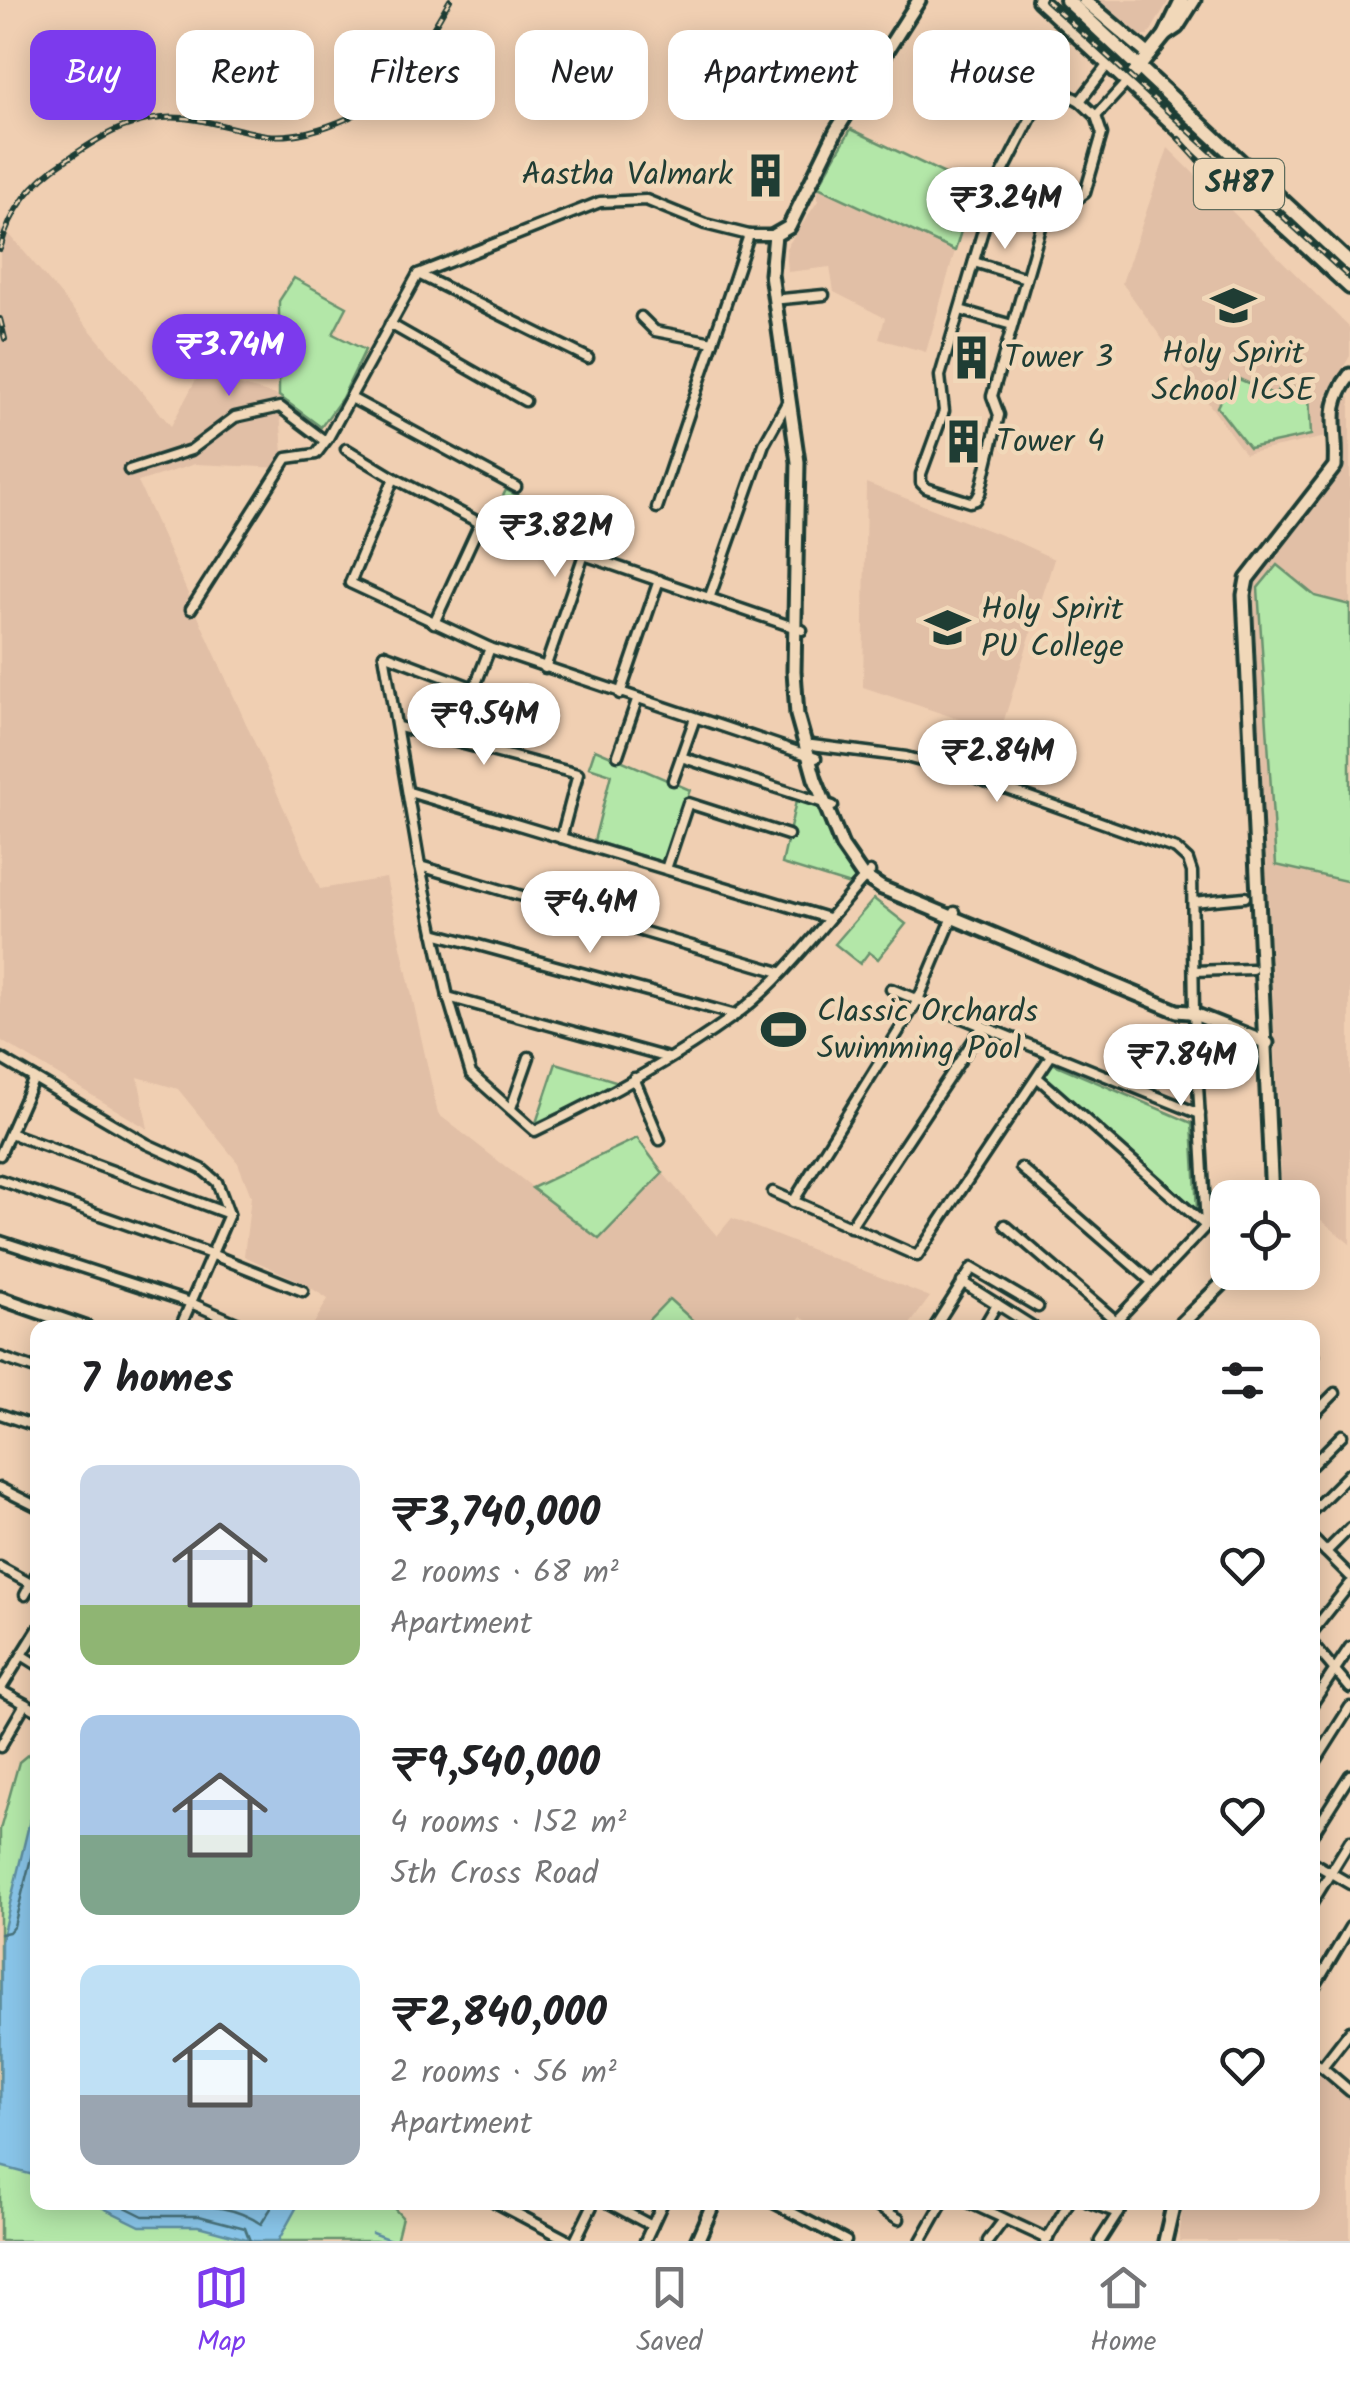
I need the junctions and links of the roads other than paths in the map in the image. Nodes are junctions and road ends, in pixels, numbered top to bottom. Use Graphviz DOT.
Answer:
graph roads {
  1 [pos="919,0"];
  2 [pos="1039,0"];
  3 [pos="1066,0"];
  4 [pos="1084,0"];
  5 [pos="1182,0"];
  6 [pos="1194,0"];
  7 [pos="1166,35"];
  8 [pos="1149,54"];
  9 [pos="1109,64"];
  10 [pos="1139,67"];
  11 [pos="1128,81"];
  12 [pos="1080,101"];
  13 [pos="1096,116"];
  14 [pos="749,235"];
  15 [pos="775,235"];
  16 [pos="774,251"];
  17 [pos="974,262"];
  18 [pos="1350,264"];
  19 [pos="418,274"];
  20 [pos="1026,278"];
  21 [pos="1350,287"];
  22 [pos="824,295"];
  23 [pos="782,299"];
  24 [pos="960,310"];
  25 [pos="641,317"];
  26 [pos="390,324"];
  27 [pos="1012,325"];
  28 [pos="713,342"];
  29 [pos="588,358"];
  30 [pos="1350,375"];
  31 [pos="351,398"];
  32 [pos="789,400"];
  33 [pos="525,401"];
  34 [pos="326,442"];
  35 [pos="346,449"];
  36 [pos="128,470"];
  37 [pos="394,478"];
  38 [pos="516,487"];
  39 [pos="601,505"];
  40 [pos="657,508"];
  41 [pos="584,555"];
  42 [pos="659,580"];
  43 [pos="710,596"];
  44 [pos="191,609"];
  45 [pos="434,623"];
  46 [pos="799,628"];
  47 [pos="490,648"];
  48 [pos="545,668"];
  49 [pos="474,688"];
  50 [pos="620,694"];
  51 [pos="637,700"];
  52 [pos="694,718"];
  53 [pos="399,727"];
  54 [pos="454,740"];
  55 [pos="812,752"];
  56 [pos="618,755"];
  57 [pos="681,757"];
  58 [pos="673,780"];
  59 [pos="409,792"];
  60 [pos="828,803"];
  61 [pos="788,835"];
  62 [pos="561,838"];
  63 [pos="420,866"];
  64 [pos="666,869"];
  65 [pos="868,875"];
  66 [pos="1245,897"];
  67 [pos="1193,902"];
  68 [pos="954,916"];
  69 [pos="828,918"];
  70 [pos="434,933"];
  71 [pos="1252,969"];
  72 [pos="780,972"];
  73 [pos="1194,972"];
  74 [pos="891,989"];
  75 [pos="448,997"];
  76 [pos="918,1000"];
  77 [pos="1192,1013"];
  78 [pos="736,1015"];
  79 [pos="983,1026"];
  80 [pos="1267,1043"];
  81 [pos="1052,1054"];
  82 [pos="530,1057"];
  83 [pos="0,1058"];
  84 [pos="668,1058"];
  85 [pos="34,1078"];
  86 [pos="634,1078"];
  87 [pos="1038,1078"];
  88 [pos="512,1108"];
  89 [pos="1200,1114"];
  90 [pos="10,1133"];
  91 [pos="660,1140"];
  92 [pos="0,1156"];
  93 [pos="1021,1168"];
  94 [pos="0,1180"];
  95 [pos="1271,1180"];
  96 [pos="773,1192"];
  97 [pos="793,1202"];
  98 [pos="229,1214"];
  99 [pos="1005,1225"];
  100 [pos="1206,1226"];
  101 [pos="850,1227"];
  102 [pos="0,1241"];
  103 [pos="211,1254"];
  104 [pos="1151,1281"];
  105 [pos="962,1282"];
  106 [pos="1215,1290"];
  107 [pos="303,1291"];
  108 [pos="0,1298"];
  109 [pos="191,1303"];
  110 [pos="997,1304"];
  111 [pos="1038,1307"];
  112 [pos="63,1320"];
  113 [pos="184,1320"];
  114 [pos="230,1320"];
  115 [pos="939,1320"];
  116 [pos="988,1320"];
  117 [pos="1023,1320"];
  118 [pos="1108,1320"];
  119 [pos="1116,1320"];
  120 [pos="1184,1320"];
  121 [pos="0,1357"];
  122 [pos="30,1367"];
  123 [pos="1335,1393"];
  124 [pos="1320,1408"];
  125 [pos="0,1414"];
  126 [pos="30,1424"];
  127 [pos="1342,1435"];
  128 [pos="1320,1457"];
  129 [pos="1350,1473"];
  130 [pos="0,1488"];
  131 [pos="30,1504"];
  132 [pos="1320,1504"];
  133 [pos="1350,1528"];
  134 [pos="1320,1546"];
  135 [pos="1326,1552"];
  136 [pos="0,1567"];
  137 [pos="1350,1576"];
  138 [pos="30,1583"];
  139 [pos="1350,1584"];
  140 [pos="30,1586"];
  141 [pos="25,1595"];
  142 [pos="1320,1622"];
  143 [pos="30,1642"];
  144 [pos="1350,1647"];
  145 [pos="1320,1651"];
  146 [pos="22,1655"];
  147 [pos="30,1660"];
  148 [pos="1336,1668"];
  149 [pos="1350,1688"];
  150 [pos="1320,1692"];
  151 [pos="26,1704"];
  152 [pos="1350,1707"];
  153 [pos="30,1708"];
  154 [pos="0,1747"];
  155 [pos="1320,1754"];
  156 [pos="1350,1775"];
  157 [pos="1320,1822"];
  158 [pos="1350,1841"];
  159 [pos="1320,1867"];
  160 [pos="1330,1873"];
  161 [pos="1350,1884"];
  162 [pos="1320,1890"];
  163 [pos="1350,1927"];
  164 [pos="1320,1978"];
  165 [pos="1350,2031"];
  166 [pos="1322,2067"];
  167 [pos="1350,2091"];
  168 [pos="511,2210"];
  169 [pos="589,2210"];
  170 [pos="622,2210"];
  171 [pos="659,2210"];
  172 [pos="711,2210"];
  173 [pos="787,2210"];
  174 [pos="884,2210"];
  175 [pos="938,2210"];
  176 [pos="983,2210"];
  177 [pos="1065,2210"];
  178 [pos="1110,2210"];
  179 [pos="1120,2210"];
  180 [pos="1172,2210"];
  181 [pos="1118,2213"];
  182 [pos="900,2219"];
  183 [pos="1003,2221"];
  184 [pos="652,2226"];
  185 [pos="1047,2240"];
  186 [pos="572,2241"];
  187 [pos="645,2241"];
  188 [pos="697,2241"];
  189 [pos="846,2241"];
  190 [pos="920,2241"];
  191 [pos="988,2241"];
  192 [pos="1100,2241"];
  193 [pos="1164,2241"];
  1 -- 15 [label="street"];
  2 -- 9 [label="main road, SH87"];
  3 -- 10 [label="main road, SH87"];
  4 -- 8 [label="street"];
  5 -- 7 [label="street"];
  6 -- 7 [label="street"];
  7 -- 8 [label="street"];
  8 -- 10 [label="street"];
  9 -- 11 [label="main road, SH87"];
  9 -- 12 [label="street"];
  10 -- 11 [label="street"];
  10 -- 18 [label="main road, SH87"];
  11 -- 13 [label="street"];
  11 -- 21 [label="main road, SH87"];
  12 -- 13 [label="street"];
  12 -- 17 [label="street"];
  13 -- 20 [label="street"];
  14 -- 15 [label="street"];
  14 -- 19 [label="street"];
  14 -- 28 [label="street"];
  15 -- 16 [label="street"];
  16 -- 23 [label="street"];
  16 -- 32 [label="street"];
  17 -- 20 [label="street"];
  17 -- 24 [label="street"];
  19 -- 26 [label="street"];
  19 -- 29 [label="street"];
  20 -- 27 [label="street"];
  22 -- 23 [label="street"];
  23 -- 46 [label="street"];
  24 -- 27 [label="street"];
  24 -- 27 [label="street"];
  25 -- 28 [label="street"];
  26 -- 31 [label="street"];
  26 -- 33 [label="street"];
  28 -- 40 [label="street"];
  30 -- 80 [label="street"];
  31 -- 34 [label="street"];
  31 -- 38 [label="street"];
  32 -- 43 [label="street"];
  32 -- 46 [label="street"];
  34 -- 36 [label="street"];
  34 -- 44 [label="street"];
  35 -- 37 [label="street"];
  37 -- 45 [label="street"];
  37 -- 45 [label="street"];
  39 -- 41 [label="street"];
  41 -- 42 [label="street"];
  41 -- 48 [label="street"];
  42 -- 43 [label="street"];
  42 -- 50 [label="street"];
  43 -- 46 [label="street"];
  45 -- 47 [label="street"];
  46 -- 55 [label="street"];
  47 -- 48 [label="street"];
  47 -- 49 [label="street"];
  48 -- 50 [label="street"];
  49 -- 53 [label="street"];
  49 -- 54 [label="street"];
  50 -- 51 [label="street"];
  51 -- 52 [label="street"];
  51 -- 56 [label="street"];
  52 -- 55 [label="street"];
  52 -- 57 [label="street"];
  53 -- 54 [label="street"];
  53 -- 59 [label="street"];
  54 -- 62 [label="street"];
  55 -- 60 [label="street"];
  55 -- 67 [label="street"];
  57 -- 58 [label="street"];
  57 -- 60 [label="street"];
  59 -- 62 [label="street"];
  59 -- 63 [label="street"];
  60 -- 65 [label="street"];
  61 -- 64 [label="street"];
  62 -- 64 [label="street"];
  63 -- 70 [label="street"];
  63 -- 72 [label="street"];
  64 -- 69 [label="street"];
  65 -- 68 [label="street"];
  65 -- 69 [label="street"];
  66 -- 67 [label="street"];
  67 -- 73 [label="street"];
  68 -- 76 [label="street"];
  68 -- 77 [label="street"];
  69 -- 72 [label="street"];
  70 -- 75 [label="street"];
  70 -- 78 [label="street"];
  71 -- 73 [label="street"];
  72 -- 78 [label="street"];
  73 -- 77 [label="street"];
  74 -- 76 [label="street"];
  75 -- 84 [label="street"];
  75 -- 88 [label="street"];
  76 -- 79 [label="street"];
  76 -- 97 [label="street"];
  77 -- 80 [label="street"];
  77 -- 89 [label="street"];
  78 -- 84 [label="street"];
  79 -- 81 [label="street"];
  79 -- 101 [label="street"];
  80 -- 95 [label="street"];
  81 -- 87 [label="street"];
  81 -- 89 [label="street"];
  82 -- 88 [label="street"];
  83 -- 85 [label="street"];
  84 -- 86 [label="street"];
  85 -- 90 [label="street"];
  85 -- 98 [label="street"];
  86 -- 88 [label="street"];
  86 -- 91 [label="street"];
  87 -- 100 [label="street"];
  87 -- 101 [label="street"];
  89 -- 100 [label="street"];
  90 -- 92 [label="street"];
  90 -- 98 [label="street"];
  93 -- 104 [label="street"];
  94 -- 103 [label="street"];
  96 -- 97 [label="street"];
  97 -- 101 [label="street"];
  98 -- 103 [label="street"];
  99 -- 118 [label="street"];
  100 -- 104 [label="street"];
  102 -- 109 [label="street"];
  103 -- 107 [label="street"];
  103 -- 109 [label="street"];
  104 -- 119 [label="street"];
  105 -- 110 [label="street"];
  105 -- 111 [label="street"];
  105 -- 115 [label="street"];
  106 -- 120 [label="street"];
  108 -- 112 [label="street"];
  109 -- 113 [label="street"];
  109 -- 114 [label="street"];
  110 -- 116 [label="street"];
  110 -- 117 [label="street"];
  121 -- 122 [label="street"];
  123 -- 124 [label="street"];
  125 -- 126 [label="street"];
  127 -- 128 [label="street"];
  129 -- 132 [label="street"];
  130 -- 131 [label="street"];
  133 -- 135 [label="street"];
  134 -- 135 [label="street"];
  135 -- 137 [label="street"];
  136 -- 138 [label="street"];
  139 -- 142 [label="street"];
  140 -- 141 [label="street"];
  143 -- 146 [label="street"];
  144 -- 148 [label="street"];
  145 -- 148 [label="street"];
  146 -- 147 [label="street"];
  146 -- 151 [label="street"];
  148 -- 149 [label="street"];
  148 -- 150 [label="street"];
  151 -- 153 [label="street"];
  151 -- 154 [label="street"];
  152 -- 155 [label="street"];
  156 -- 157 [label="street"];
  158 -- 160 [label="street"];
  159 -- 160 [label="street"];
  160 -- 161 [label="street"];
  160 -- 162 [label="street"];
  163 -- 164 [label="street"];
  165 -- 166 [label="street"];
  166 -- 167 [label="street"];
  168 -- 186 [label="street"];
  169 -- 186 [label="street"];
  170 -- 184 [label="street"];
  171 -- 184 [label="street"];
  172 -- 188 [label="street"];
  173 -- 189 [label="street"];
  174 -- 182 [label="street"];
  175 -- 190 [label="street"];
  176 -- 183 [label="street"];
  177 -- 185 [label="street"];
  178 -- 181 [label="street"];
  179 -- 181 [label="street"];
  180 -- 193 [label="street"];
  181 -- 192 [label="street"];
  183 -- 185 [label="street"];
  183 -- 191 [label="street"];
  184 -- 187 [label="street"];
}
